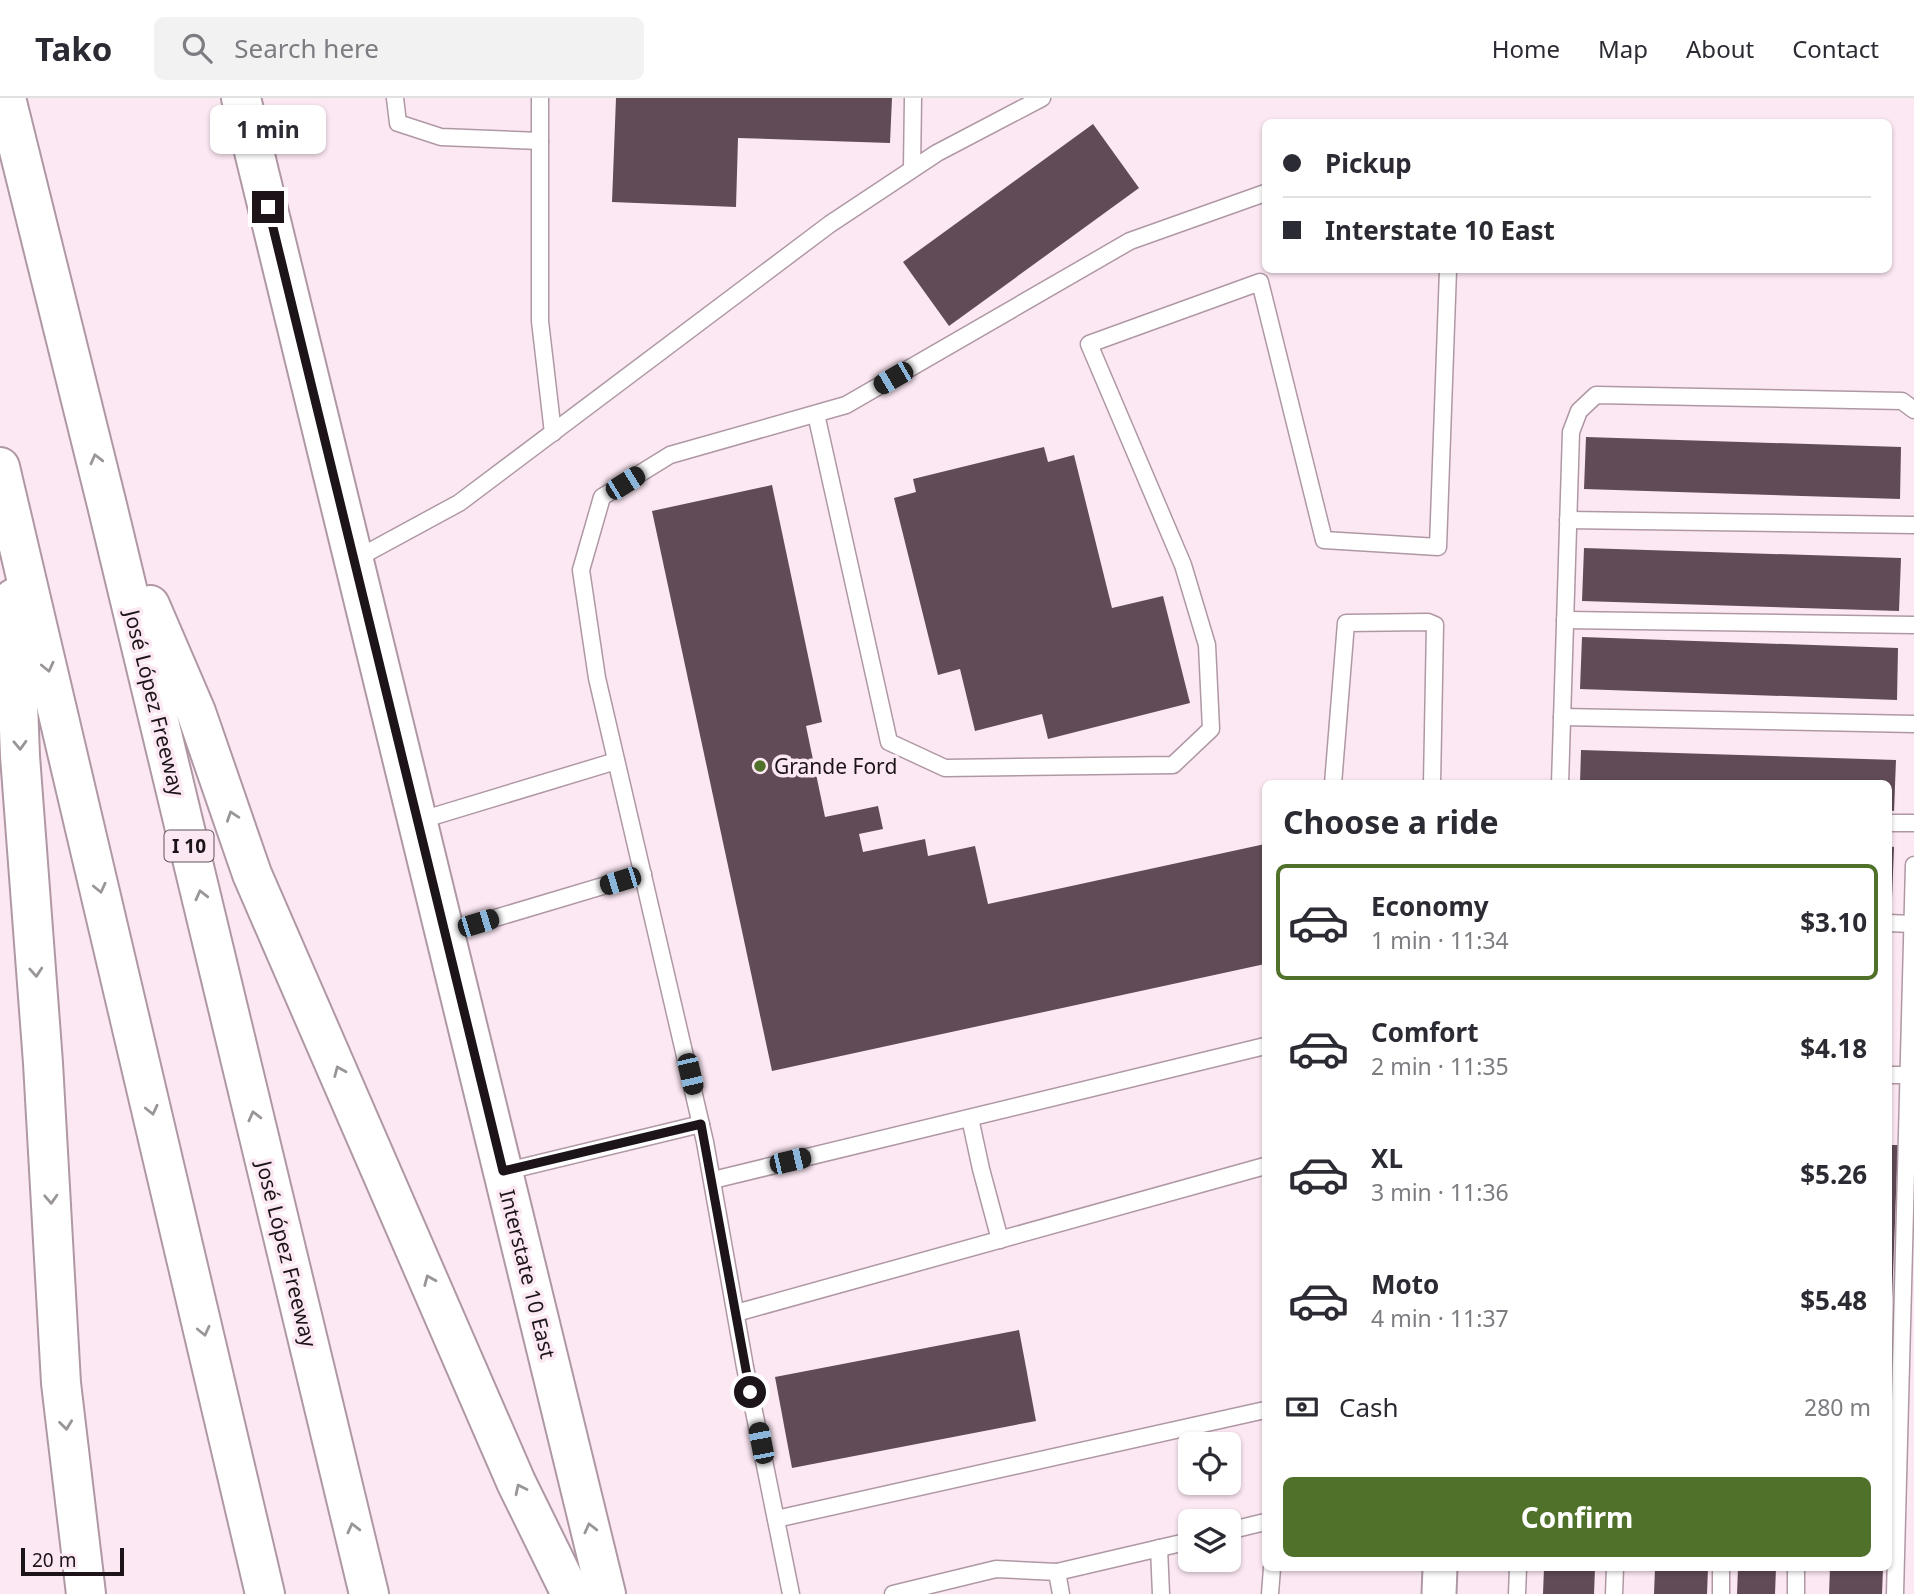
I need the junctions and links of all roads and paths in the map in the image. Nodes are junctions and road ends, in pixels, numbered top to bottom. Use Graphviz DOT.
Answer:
graph roads {
  1 [pos="6,98"];
  2 [pos="241,98"];
  3 [pos="395,98"];
  4 [pos="540,98"];
  5 [pos="914,98"];
  6 [pos="1042,98"];
  7 [pos="540,141"];
  8 [pos="912,169"];
  9 [pos="1262,195"];
  10 [pos="1448,273"];
  11 [pos="1914,410"];
  12 [pos="816,414"];
  13 [pos="553,433"];
  14 [pos="0,467"];
  15 [pos="10,505"];
  16 [pos="107,505"];
  17 [pos="1568,520"];
  18 [pos="1914,526"];
  19 [pos="354,560"];
  20 [pos="1565,620"];
  21 [pos="1914,625"];
  22 [pos="1562,717"];
  23 [pos="1914,724"];
  24 [pos="616,761"];
  25 [pos="1333,780"];
  26 [pos="1432,780"];
  27 [pos="1560,780"];
  28 [pos="418,821"];
  29 [pos="1892,823"];
  30 [pos="1914,823"];
  31 [pos="1914,865"];
  32 [pos="643,874"];
  33 [pos="1892,923"];
  34 [pos="1913,924"];
  35 [pos="445,933"];
  36 [pos="1262,1047"];
  37 [pos="1892,1074"];
  38 [pos="1909,1075"];
  39 [pos="971,1118"];
  40 [pos="701,1124"];
  41 [pos="1262,1167"];
  42 [pos="503,1171"];
  43 [pos="713,1180"];
  44 [pos="1000,1240"];
  45 [pos="736,1313"];
  46 [pos="1262,1411"];
  47 [pos="776,1519"];
  48 [pos="1262,1523"];
  49 [pos="1241,1528"];
  50 [pos="1178,1544"];
  51 [pos="1159,1548"];
  52 [pos="1272,1571"];
  53 [pos="1440,1571"];
  54 [pos="1518,1571"];
  55 [pos="1615,1571"];
  56 [pos="1721,1571"];
  57 [pos="1797,1571"];
  58 [pos="1058,1572"];
  59 [pos="86,1594"];
  60 [pos="265,1594"];
  61 [pos="369,1594"];
  62 [pos="571,1594"];
  63 [pos="606,1594"];
  64 [pos="791,1594"];
  65 [pos="893,1594"];
  66 [pos="1061,1594"];
  67 [pos="1161,1594"];
  68 [pos="1270,1594"];
  69 [pos="1440,1594"];
  70 [pos="1517,1594"];
  71 [pos="1614,1594"];
  72 [pos="1721,1594"];
  73 [pos="1796,1594"];
  74 [pos="1895,1594"];
  16 -- 1 [label="main road, José López Freeway / I 10, one-way"];
  2 -- 19 [label="main road, Interstate 10 East"];
  3 -- 7 [label="lane"];
  4 -- 7 [label="lane"];
  5 -- 8 [label="lane"];
  6 -- 8 [label="lane"];
  7 -- 13 [label="lane"];
  8 -- 13 [label="lane"];
  9 -- 12 [label="lane"];
  10 -- 12 [label="lane"];
  11 -- 17 [label="lane"];
  12 -- 24 [label="lane"];
  13 -- 19 [label="lane"];
  14 -- 15 [label="main road"];
  15 -- 59 [label="main road, one-way"];
  15 -- 60 [label="main road, one-way"];
  61 -- 16 [label="main road, José López Freeway / I 10, one-way"];
  62 -- 16 [label="main road, one-way"];
  17 -- 18 [label="lane"];
  17 -- 20 [label="lane"];
  19 -- 28 [label="main road, Interstate 10 East"];
  20 -- 21 [label="lane"];
  20 -- 22 [label="lane"];
  22 -- 23 [label="lane"];
  22 -- 27 [label="lane"];
  24 -- 28 [label="lane"];
  24 -- 32 [label="lane"];
  25 -- 26 [label="lane"];
  28 -- 35 [label="main road, Interstate 10 East"];
  29 -- 30 [label="lane"];
  31 -- 34 [label="lane"];
  32 -- 35 [label="lane"];
  32 -- 40 [label="lane"];
  33 -- 34 [label="lane"];
  34 -- 38 [label="lane"];
  35 -- 42 [label="main road, Interstate 10 East"];
  36 -- 39 [label="lane"];
  37 -- 38 [label="lane"];
  38 -- 74 [label="lane"];
  39 -- 43 [label="lane"];
  39 -- 44 [label="lane"];
  40 -- 42 [label="lane"];
  40 -- 43 [label="lane"];
  41 -- 44 [label="lane"];
  63 -- 42 [label="main road, Interstate 10 East, one-way"];
  43 -- 45 [label="lane"];
  44 -- 45 [label="lane"];
  45 -- 47 [label="lane"];
  46 -- 47 [label="lane"];
  47 -- 64 [label="lane"];
  48 -- 49 [label="lane"];
  50 -- 51 [label="lane"];
  51 -- 58 [label="lane"];
  51 -- 67 [label="lane"];
  52 -- 68 [label="lane"];
  53 -- 69 [label="street"];
  54 -- 70 [label="lane"];
  55 -- 71 [label="lane"];
  56 -- 72 [label="lane"];
  57 -- 73 [label="lane"];
  58 -- 65 [label="lane"];
  58 -- 66 [label="lane"];
}
